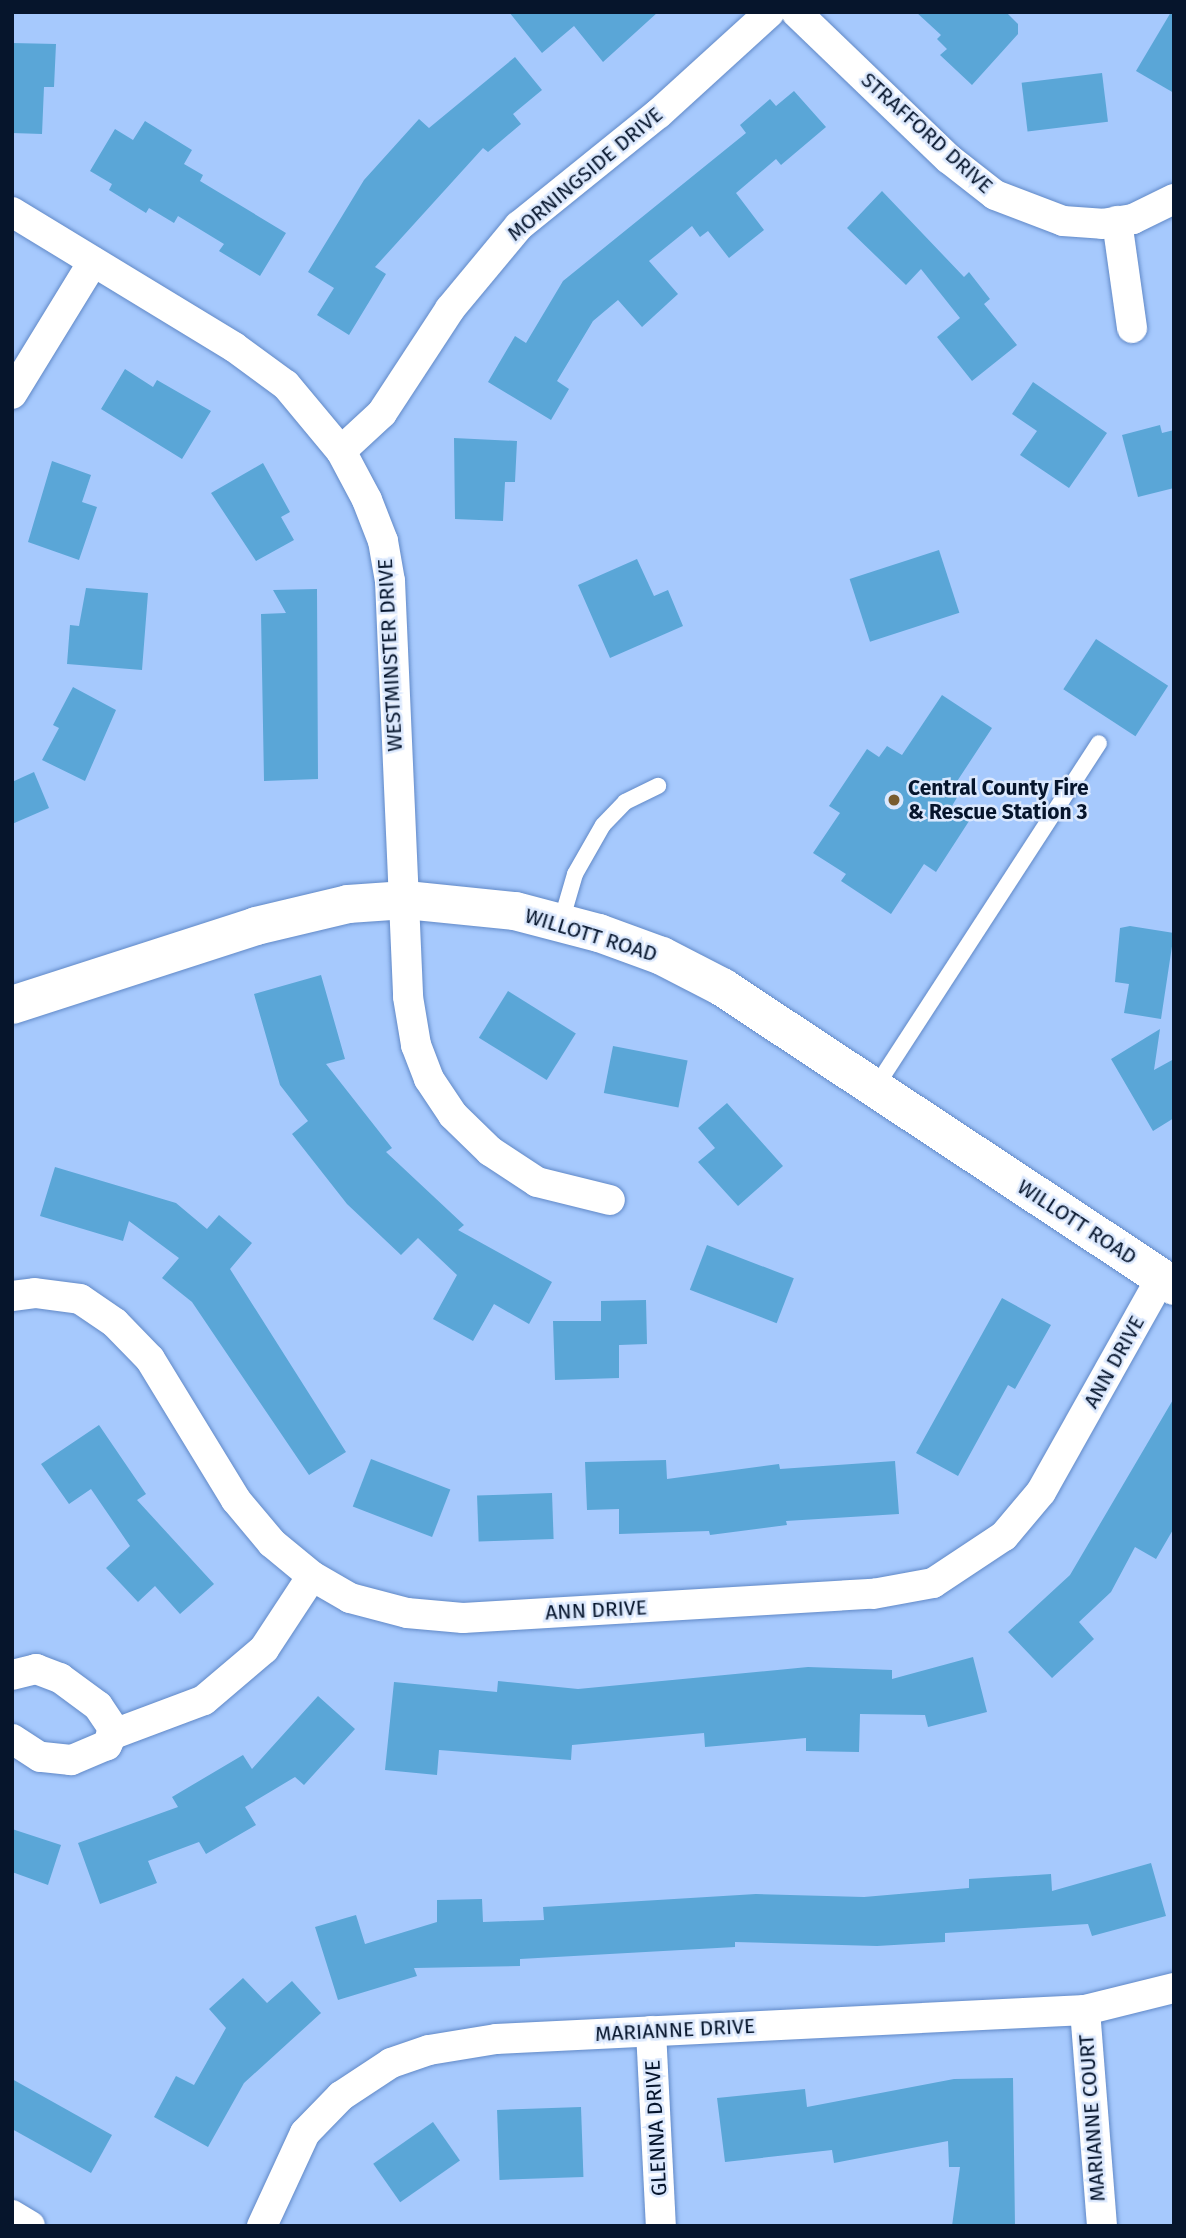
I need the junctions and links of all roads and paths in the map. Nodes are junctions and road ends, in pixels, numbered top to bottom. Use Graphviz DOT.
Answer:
graph roads {
  1 [pos="770,12"];
  2 [pos="796,12"];
  3 [pos="1174,199"];
  4 [pos="12,212"];
  5 [pos="1118,221"];
  6 [pos="93,262"];
  7 [pos="1132,328"];
  8 [pos="12,394"];
  9 [pos="341,451"];
  10 [pos="1099,743"];
  11 [pos="658,786"];
  12 [pos="406,900"];
  13 [pos="561,922"];
  14 [pos="12,1005"];
  15 [pos="875,1088"];
  16 [pos="610,1200"];
  17 [pos="1168,1282"];
  18 [pos="12,1296"];
  19 [pos="312,1576"];
  20 [pos="12,1675"];
  21 [pos="111,1735"];
  22 [pos="12,1739"];
  23 [pos="1174,1988"];
  24 [pos="1084,2010"];
  25 [pos="651,2031"];
  26 [pos="12,2215"];
  27 [pos="30,2226"];
  28 [pos="262,2226"];
  29 [pos="661,2226"];
  30 [pos="1102,2226"];
  1 -- 9 [label="street, MORNINGSIDE DRIVE"];
  2 -- 5 [label="street, STRAFFORD DRIVE"];
  3 -- 5 [label="street, STRAFFORD DRIVE"];
  4 -- 6 [label="street, WESTMINSTER DRIVE"];
  5 -- 7 [label="street"];
  6 -- 8 [label="street"];
  6 -- 9 [label="street, WESTMINSTER DRIVE"];
  9 -- 12 [label="street, WESTMINSTER DRIVE"];
  10 -- 15 [label="lane"];
  11 -- 13 [label="lane"];
  12 -- 13 [label="main road, WILLOTT ROAD"];
  12 -- 14 [label="main road, WILLOTT ROAD"];
  12 -- 16 [label="street, WESTMINSTER DRIVE"];
  13 -- 15 [label="main road, WILLOTT ROAD"];
  15 -- 17 [label="main road, WILLOTT ROAD"];
  17 -- 19 [label="street, ANN DRIVE"];
  18 -- 19 [label="street, ANN DRIVE"];
  19 -- 21 [label="street"];
  20 -- 21 [label="street"];
  21 -- 22 [label="street"];
  23 -- 24 [label="street, MARIANNE DRIVE"];
  24 -- 25 [label="street, MARIANNE DRIVE"];
  24 -- 30 [label="street, MARIANNE COURT"];
  25 -- 28 [label="street, MARIANNE DRIVE"];
  25 -- 29 [label="street, GLENNA DRIVE"];
  26 -- 27 [label="street"];
}
